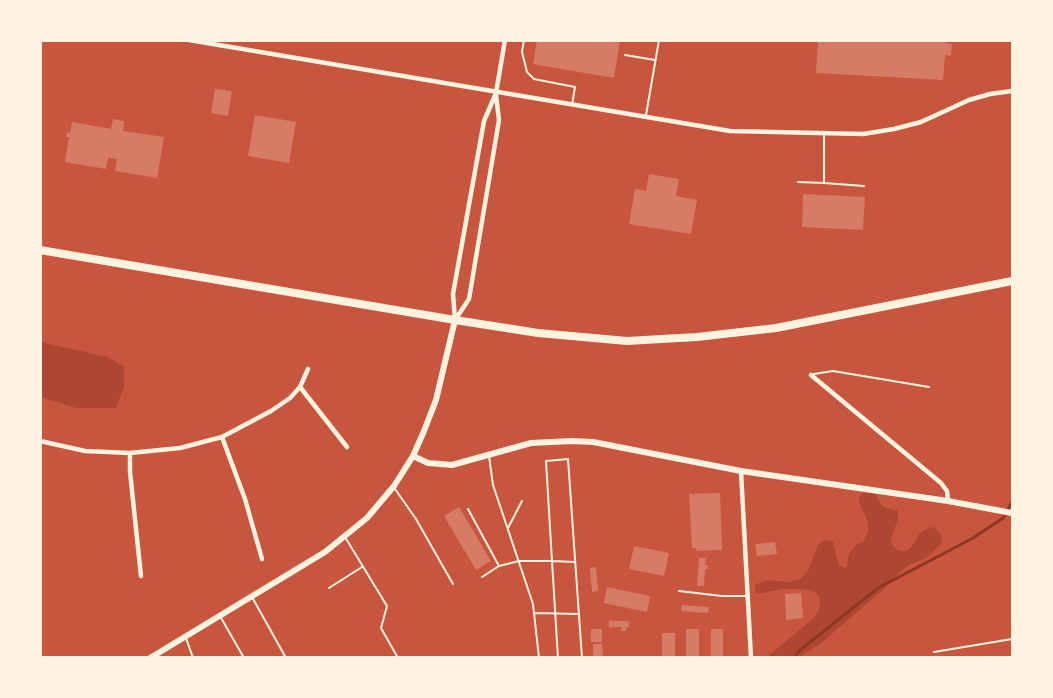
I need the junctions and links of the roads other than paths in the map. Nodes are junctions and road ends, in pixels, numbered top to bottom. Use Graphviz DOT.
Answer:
graph roads {
  1 [pos="189,40"];
  2 [pos="505,40"];
  3 [pos="524,40"];
  4 [pos="659,40"];
  5 [pos="625,55"];
  6 [pos="655,60"];
  7 [pos="1012,91"];
  8 [pos="496,93"];
  9 [pos="572,105"];
  10 [pos="645,118"];
  11 [pos="824,135"];
  12 [pos="798,182"];
  13 [pos="824,183"];
  14 [pos="864,186"];
  15 [pos="40,250"];
  16 [pos="1012,281"];
  17 [pos="455,320"];
  18 [pos="308,369"];
  19 [pos="811,375"];
  20 [pos="300,387"];
  21 [pos="929,387"];
  22 [pos="222,437"];
  23 [pos="41,443"];
  24 [pos="347,447"];
  25 [pos="130,453"];
  26 [pos="412,456"];
  27 [pos="489,456"];
  28 [pos="741,471"];
  29 [pos="394,486"];
  30 [pos="522,501"];
  31 [pos="948,501"];
  32 [pos="468,509"];
  33 [pos="1012,513"];
  34 [pos="508,528"];
  35 [pos="345,537"];
  36 [pos="262,559"];
  37 [pos="519,561"];
  38 [pos="552,561"];
  39 [pos="575,562"];
  40 [pos="363,566"];
  41 [pos="499,566"];
  42 [pos="141,576"];
  43 [pos="482,577"];
  44 [pos="453,584"];
  45 [pos="329,588"];
  46 [pos="678,591"];
  47 [pos="252,596"];
  48 [pos="747,596"];
  49 [pos="534,614"];
  50 [pos="555,614"];
  51 [pos="579,614"];
  52 [pos="219,616"];
  53 [pos="185,636"];
  54 [pos="1012,639"];
  55 [pos="934,652"];
  56 [pos="150,657"];
  57 [pos="193,657"];
  58 [pos="244,657"];
  59 [pos="286,657"];
  60 [pos="398,657"];
  61 [pos="538,657"];
  62 [pos="558,657"];
  63 [pos="582,657"];
  64 [pos="751,657"];
  1 -- 8 [label="street"];
  2 -- 8 [label="street"];
  3 -- 9 [label="lane"];
  4 -- 6 [label="lane"];
  5 -- 6 [label="lane"];
  6 -- 10 [label="lane"];
  7 -- 11 [label="street"];
  8 -- 9 [label="street"];
  8 -- 17 [label="street"];
  8 -- 17 [label="street"];
  9 -- 10 [label="street"];
  10 -- 11 [label="street"];
  11 -- 13 [label="lane"];
  12 -- 13 [label="lane"];
  13 -- 14 [label="lane"];
  15 -- 17 [label="main road"];
  16 -- 17 [label="main road"];
  17 -- 26 [label="street"];
  18 -- 20 [label="street"];
  19 -- 21 [label="lane"];
  19 -- 31 [label="street"];
  20 -- 22 [label="street"];
  20 -- 24 [label="street"];
  22 -- 25 [label="street"];
  22 -- 36 [label="street"];
  23 -- 25 [label="street"];
  25 -- 42 [label="street"];
  26 -- 27 [label="street"];
  26 -- 29 [label="street"];
  27 -- 28 [label="street"];
  27 -- 34 [label="lane"];
  28 -- 31 [label="street"];
  28 -- 48 [label="street"];
  29 -- 35 [label="street"];
  29 -- 44 [label="lane"];
  30 -- 34 [label="lane"];
  31 -- 33 [label="street"];
  32 -- 41 [label="lane"];
  34 -- 37 [label="lane"];
  35 -- 40 [label="lane"];
  35 -- 47 [label="street"];
  37 -- 38 [label="lane"];
  37 -- 41 [label="lane"];
  37 -- 49 [label="lane"];
  38 -- 39 [label="lane"];
  38 -- 39 [label="lane"];
  38 -- 50 [label="lane"];
  39 -- 51 [label="lane"];
  40 -- 45 [label="lane"];
  40 -- 60 [label="lane"];
  41 -- 43 [label="lane"];
  46 -- 48 [label="lane"];
  47 -- 52 [label="street"];
  47 -- 59 [label="lane"];
  48 -- 64 [label="street"];
  49 -- 50 [label="lane"];
  49 -- 61 [label="lane"];
  50 -- 51 [label="lane"];
  50 -- 62 [label="lane"];
  51 -- 63 [label="lane"];
  52 -- 53 [label="street"];
  52 -- 58 [label="lane"];
  53 -- 56 [label="street"];
  53 -- 57 [label="lane"];
  54 -- 55 [label="lane"];
}
